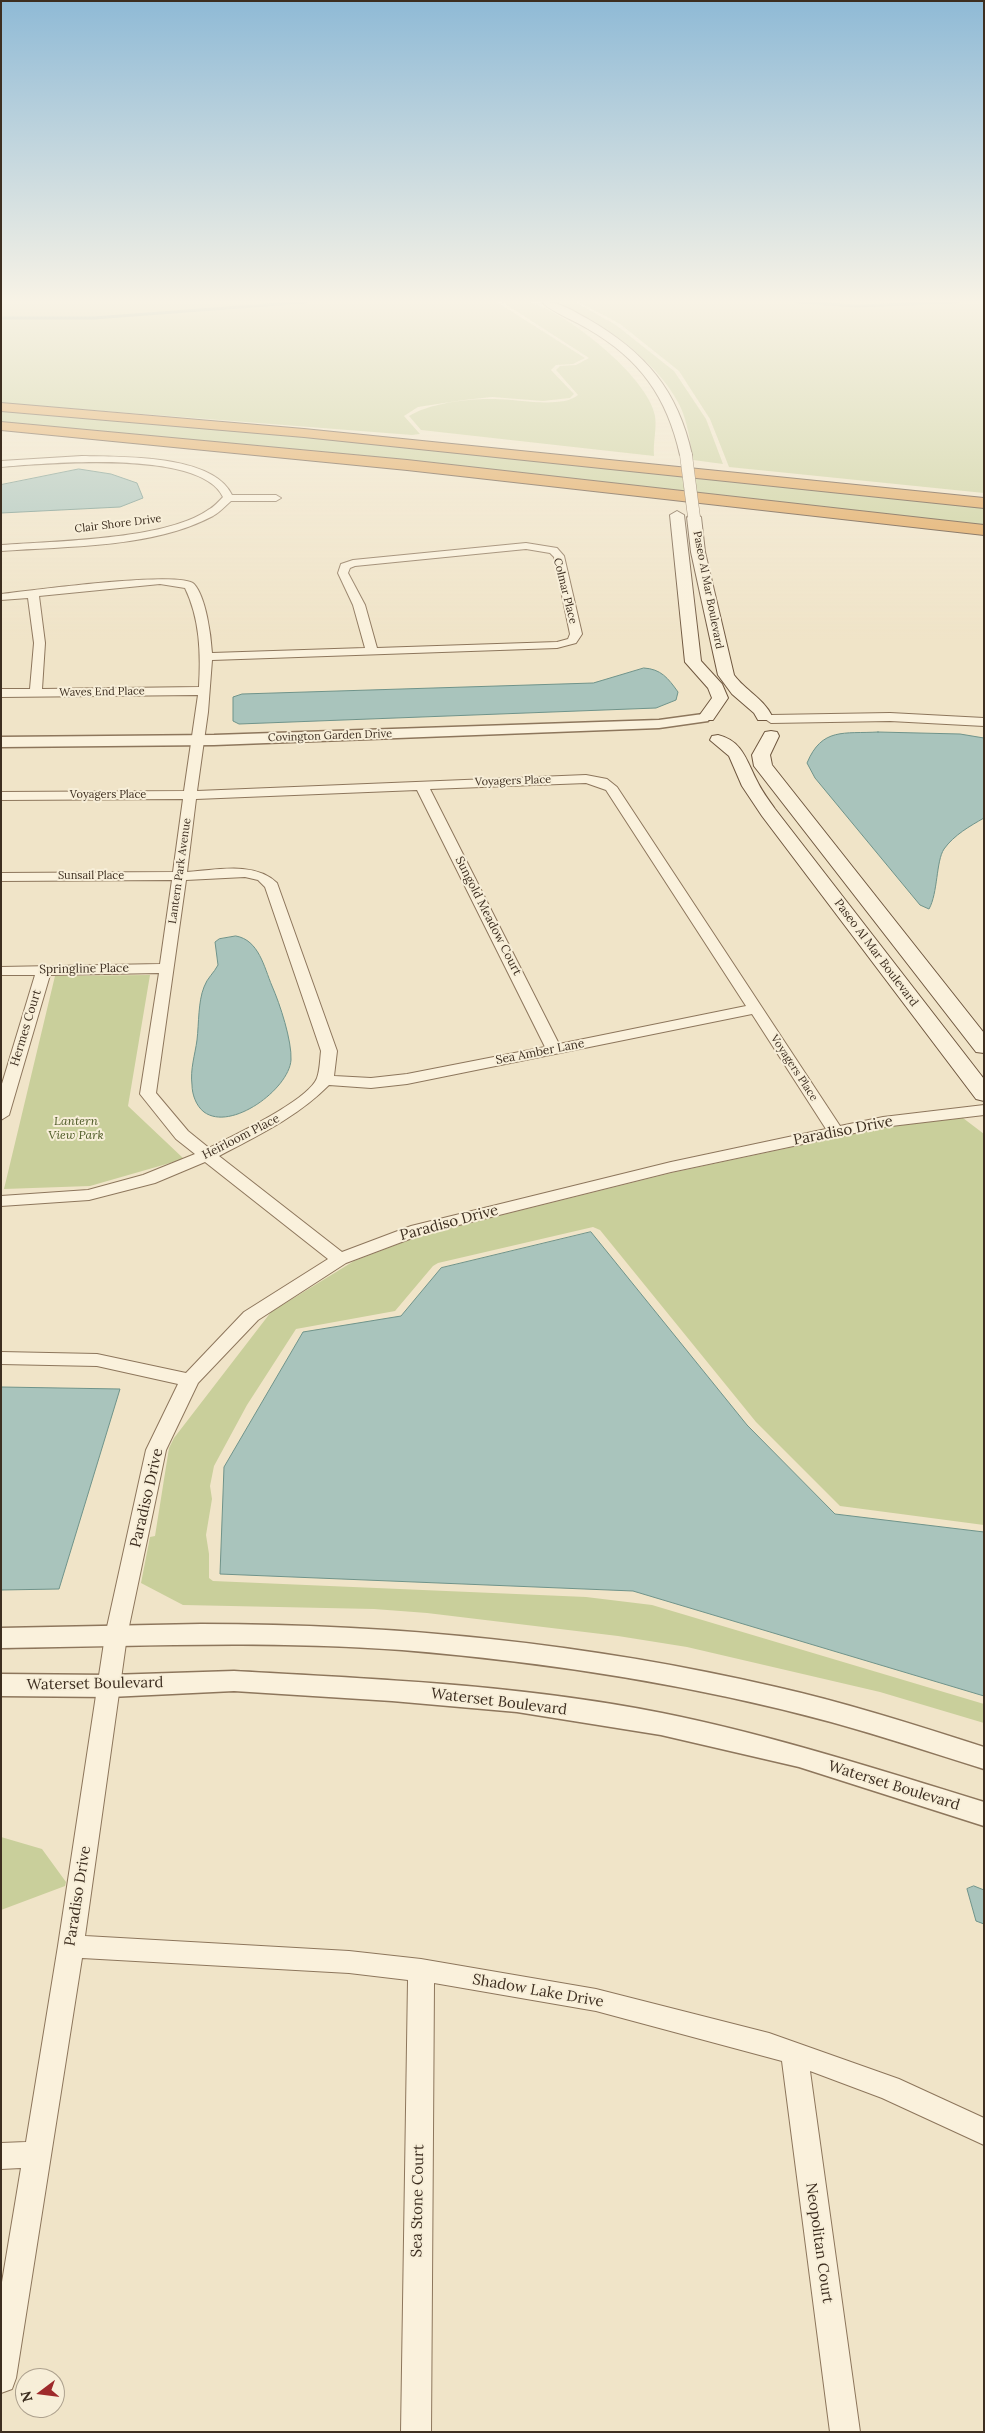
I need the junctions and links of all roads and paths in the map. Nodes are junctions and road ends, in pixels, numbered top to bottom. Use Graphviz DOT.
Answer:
graph roads {
  1 [pos="112,416"];
  2 [pos="661,416"];
  3 [pos="677,416"];
  4 [pos="1,426"];
  5 [pos="1,464"];
  6 [pos="228,498"];
  7 [pos="276,498"];
  8 [pos="984,503"];
  9 [pos="984,530"];
  10 [pos="1,548"];
  11 [pos="33,594"];
  12 [pos="1,597"];
  13 [pos="372,650"];
  14 [pos="206,657"];
  15 [pos="203,691"];
  16 [pos="1,693"];
  17 [pos="35,693"];
  18 [pos="984,722"];
  19 [pos="770,726"];
  20 [pos="708,727"];
  21 [pos="197,740"];
  22 [pos="1,742"];
  23 [pos="421,784"];
  24 [pos="190,795"];
  25 [pos="1,796"];
  26 [pos="180,876"];
  27 [pos="1,877"];
  28 [pos="167,968"];
  29 [pos="44,970"];
  30 [pos="1,971"];
  31 [pos="755,1009"];
  32 [pos="984,1047"];
  33 [pos="554,1049"];
  34 [pos="6,1077"];
  35 [pos="325,1080"];
  36 [pos="984,1094"];
  37 [pos="984,1110"];
  38 [pos="1,1115"];
  39 [pos="836,1132"];
  40 [pos="206,1156"];
  41 [pos="1,1201"];
  42 [pos="340,1259"];
  43 [pos="1,1358"];
  44 [pos="190,1380"];
  45 [pos="116,1636"];
  46 [pos="1,1638"];
  47 [pos="1,1685"];
  48 [pos="110,1686"];
  49 [pos="984,1758"];
  50 [pos="984,1814"];
  51 [pos="71,1946"];
  52 [pos="420,1970"];
  53 [pos="794,2054"];
  54 [pos="984,2132"];
  55 [pos="36,2155"];
  56 [pos="1,2156"];
  57 [pos="1,2378"];
  58 [pos="416,2432"];
  59 [pos="845,2432"];
  1 -- 8 [label="highway"];
  2 -- 20 [label="main road, Paseo Al Mar Boulevard"];
  3 -- 19 [label="main road, Paseo Al Mar Boulevard, bridge"];
  4 -- 9 [label="highway"];
  5 -- 6 [label="street"];
  6 -- 7 [label="street"];
  6 -- 10 [label="street, Clair Shore Drive"];
  11 -- 12 [label="street, Lantern Park Avenue"];
  11 -- 14 [label="street, Lantern Park Avenue"];
  11 -- 17 [label="street"];
  13 -- 13 [label="street, Colmar Place"];
  13 -- 14 [label="street, Colmar Place"];
  14 -- 15 [label="street, Lantern Park Avenue"];
  15 -- 17 [label="street, Waves End Place"];
  15 -- 21 [label="street, Lantern Park Avenue"];
  16 -- 17 [label="street, Waves End Place"];
  18 -- 19 [label="street"];
  19 -- 20 [label="main road"];
  19 -- 20 [label="main road"];
  19 -- 32 [label="main road, Paseo Al Mar Boulevard"];
  20 -- 21 [label="street, Covington Garden Drive"];
  20 -- 36 [label="main road, Paseo Al Mar Boulevard"];
  21 -- 22 [label="street, Covington Garden Drive"];
  21 -- 24 [label="street, Lantern Park Avenue"];
  23 -- 24 [label="street, Voyagers Place"];
  23 -- 31 [label="street, Voyagers Place"];
  23 -- 33 [label="street, Sungold Meadow Court"];
  24 -- 25 [label="street, Voyagers Place"];
  24 -- 26 [label="street, Lantern Park Avenue"];
  26 -- 27 [label="street, Sunsail Place"];
  26 -- 28 [label="street, Lantern Park Avenue"];
  26 -- 35 [label="street"];
  28 -- 29 [label="street, Springline Place"];
  28 -- 40 [label="street, Lantern Park Avenue"];
  29 -- 30 [label="street, Springline Place"];
  29 -- 34 [label="street, Hermes Court"];
  31 -- 33 [label="street, Sea Amber Lane"];
  31 -- 39 [label="street, Voyagers Place"];
  33 -- 35 [label="street, Sea Amber Lane"];
  34 -- 38 [label="street, Hermes Court"];
  35 -- 40 [label="street, Heirloom Place"];
  37 -- 39 [label="street, Paradiso Drive"];
  39 -- 42 [label="street, Paradiso Drive"];
  40 -- 41 [label="street, Heirloom Place"];
  40 -- 42 [label="street, Lantern Park Avenue"];
  42 -- 44 [label="street, Paradiso Drive"];
  43 -- 44 [label="street"];
  44 -- 45 [label="street, Paradiso Drive"];
  45 -- 46 [label="street"];
  45 -- 48 [label="street, Paradiso Drive"];
  45 -- 49 [label="street"];
  47 -- 48 [label="street, Waterset Boulevard"];
  48 -- 50 [label="street, Waterset Boulevard"];
  48 -- 51 [label="street, Paradiso Drive"];
  51 -- 52 [label="street, Shadow Lake Drive"];
  51 -- 55 [label="street, Paradiso Drive"];
  52 -- 53 [label="street, Shadow Lake Drive"];
  52 -- 58 [label="street, Sea Stone Court"];
  53 -- 54 [label="street, Shadow Lake Drive"];
  53 -- 59 [label="street, Neopolitan Court"];
  55 -- 56 [label="street"];
  55 -- 57 [label="street, Paradiso Drive"];
}
